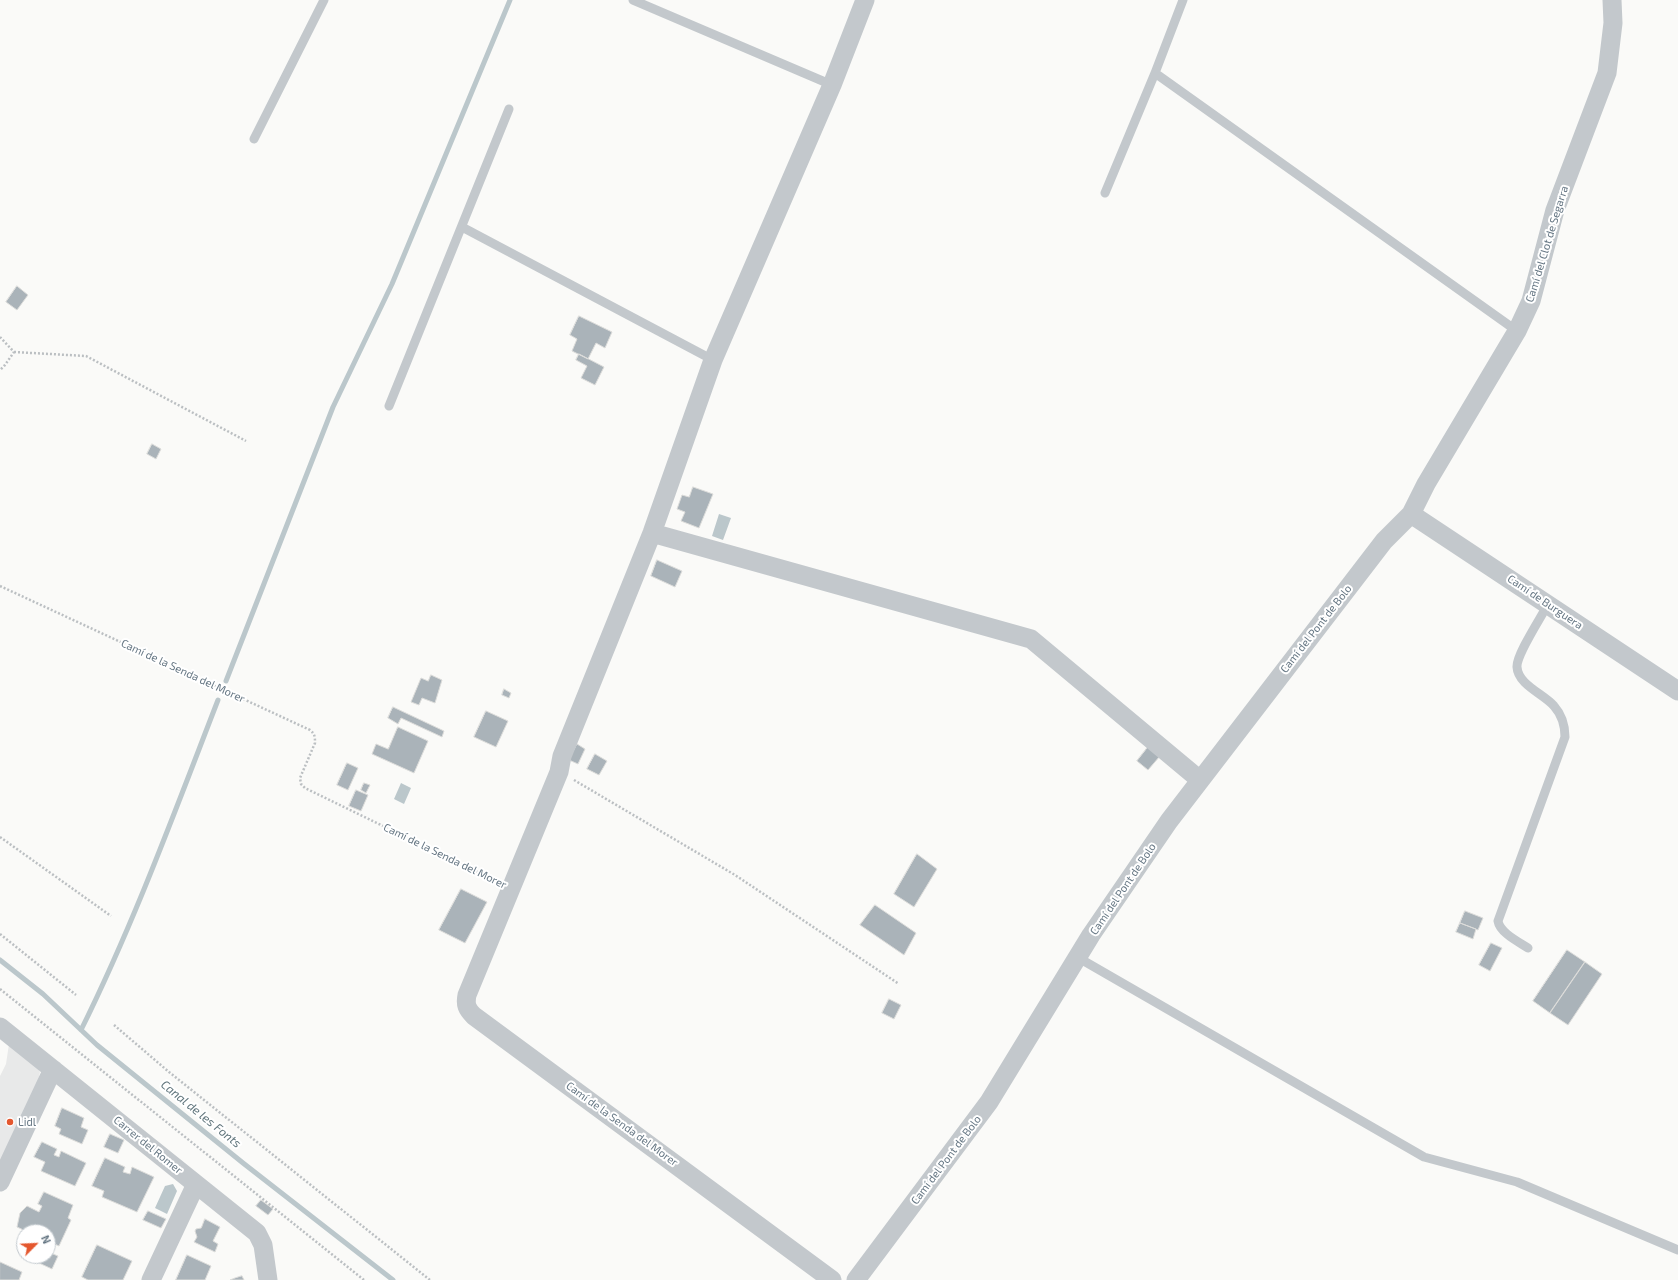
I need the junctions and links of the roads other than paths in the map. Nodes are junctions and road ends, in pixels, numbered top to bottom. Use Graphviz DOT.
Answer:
graph roads {
  1 [pos="324,0"];
  2 [pos="633,0"];
  3 [pos="865,0"];
  4 [pos="1183,0"];
  5 [pos="1612,0"];
  6 [pos="1154,73"];
  7 [pos="832,85"];
  8 [pos="510,109"];
  9 [pos="254,139"];
  10 [pos="1105,193"];
  11 [pos="462,227"];
  12 [pos="1517,331"];
  13 [pos="713,360"];
  14 [pos="389,406"];
  15 [pos="1411,514"];
  16 [pos="652,533"];
  17 [pos="1548,604"];
  18 [pos="1678,691"];
  19 [pos="1200,780"];
  20 [pos="1528,948"];
  21 [pos="1077,957"];
  22 [pos="0,1027"];
  23 [pos="53,1069"];
  24 [pos="0,1182"];
  25 [pos="196,1184"];
  26 [pos="1678,1250"];
  27 [pos="862,1278"];
  28 [pos="151,1280"];
  29 [pos="268,1280"];
  30 [pos="832,1280"];
  1 -- 9 [label="lane"];
  2 -- 7 [label="lane"];
  3 -- 7 [label="street"];
  4 -- 6 [label="lane"];
  5 -- 12 [label="street, Camí del Clot de Segarra"];
  6 -- 10 [label="lane"];
  6 -- 12 [label="lane"];
  7 -- 13 [label="street"];
  8 -- 11 [label="lane"];
  11 -- 13 [label="lane"];
  11 -- 14 [label="lane"];
  12 -- 15 [label="street, Camí del Clot de Segarra"];
  13 -- 16 [label="street"];
  15 -- 17 [label="street, Camí de Burguera"];
  15 -- 19 [label="street, Camí del Pont de Bolo"];
  16 -- 19 [label="street"];
  16 -- 30 [label="street, Camí de la Senda del Morer"];
  17 -- 18 [label="street, Camí de Burguera"];
  17 -- 20 [label="lane"];
  19 -- 21 [label="street, Camí del Pont de Bolo"];
  21 -- 26 [label="lane"];
  21 -- 27 [label="street, Camí del Pont de Bolo"];
  22 -- 23 [label="street, Carrer del Romer"];
  23 -- 24 [label="street"];
  23 -- 25 [label="street, Carrer del Romer"];
  25 -- 28 [label="street"];
  25 -- 29 [label="street, Carrer del Romer"];
}
